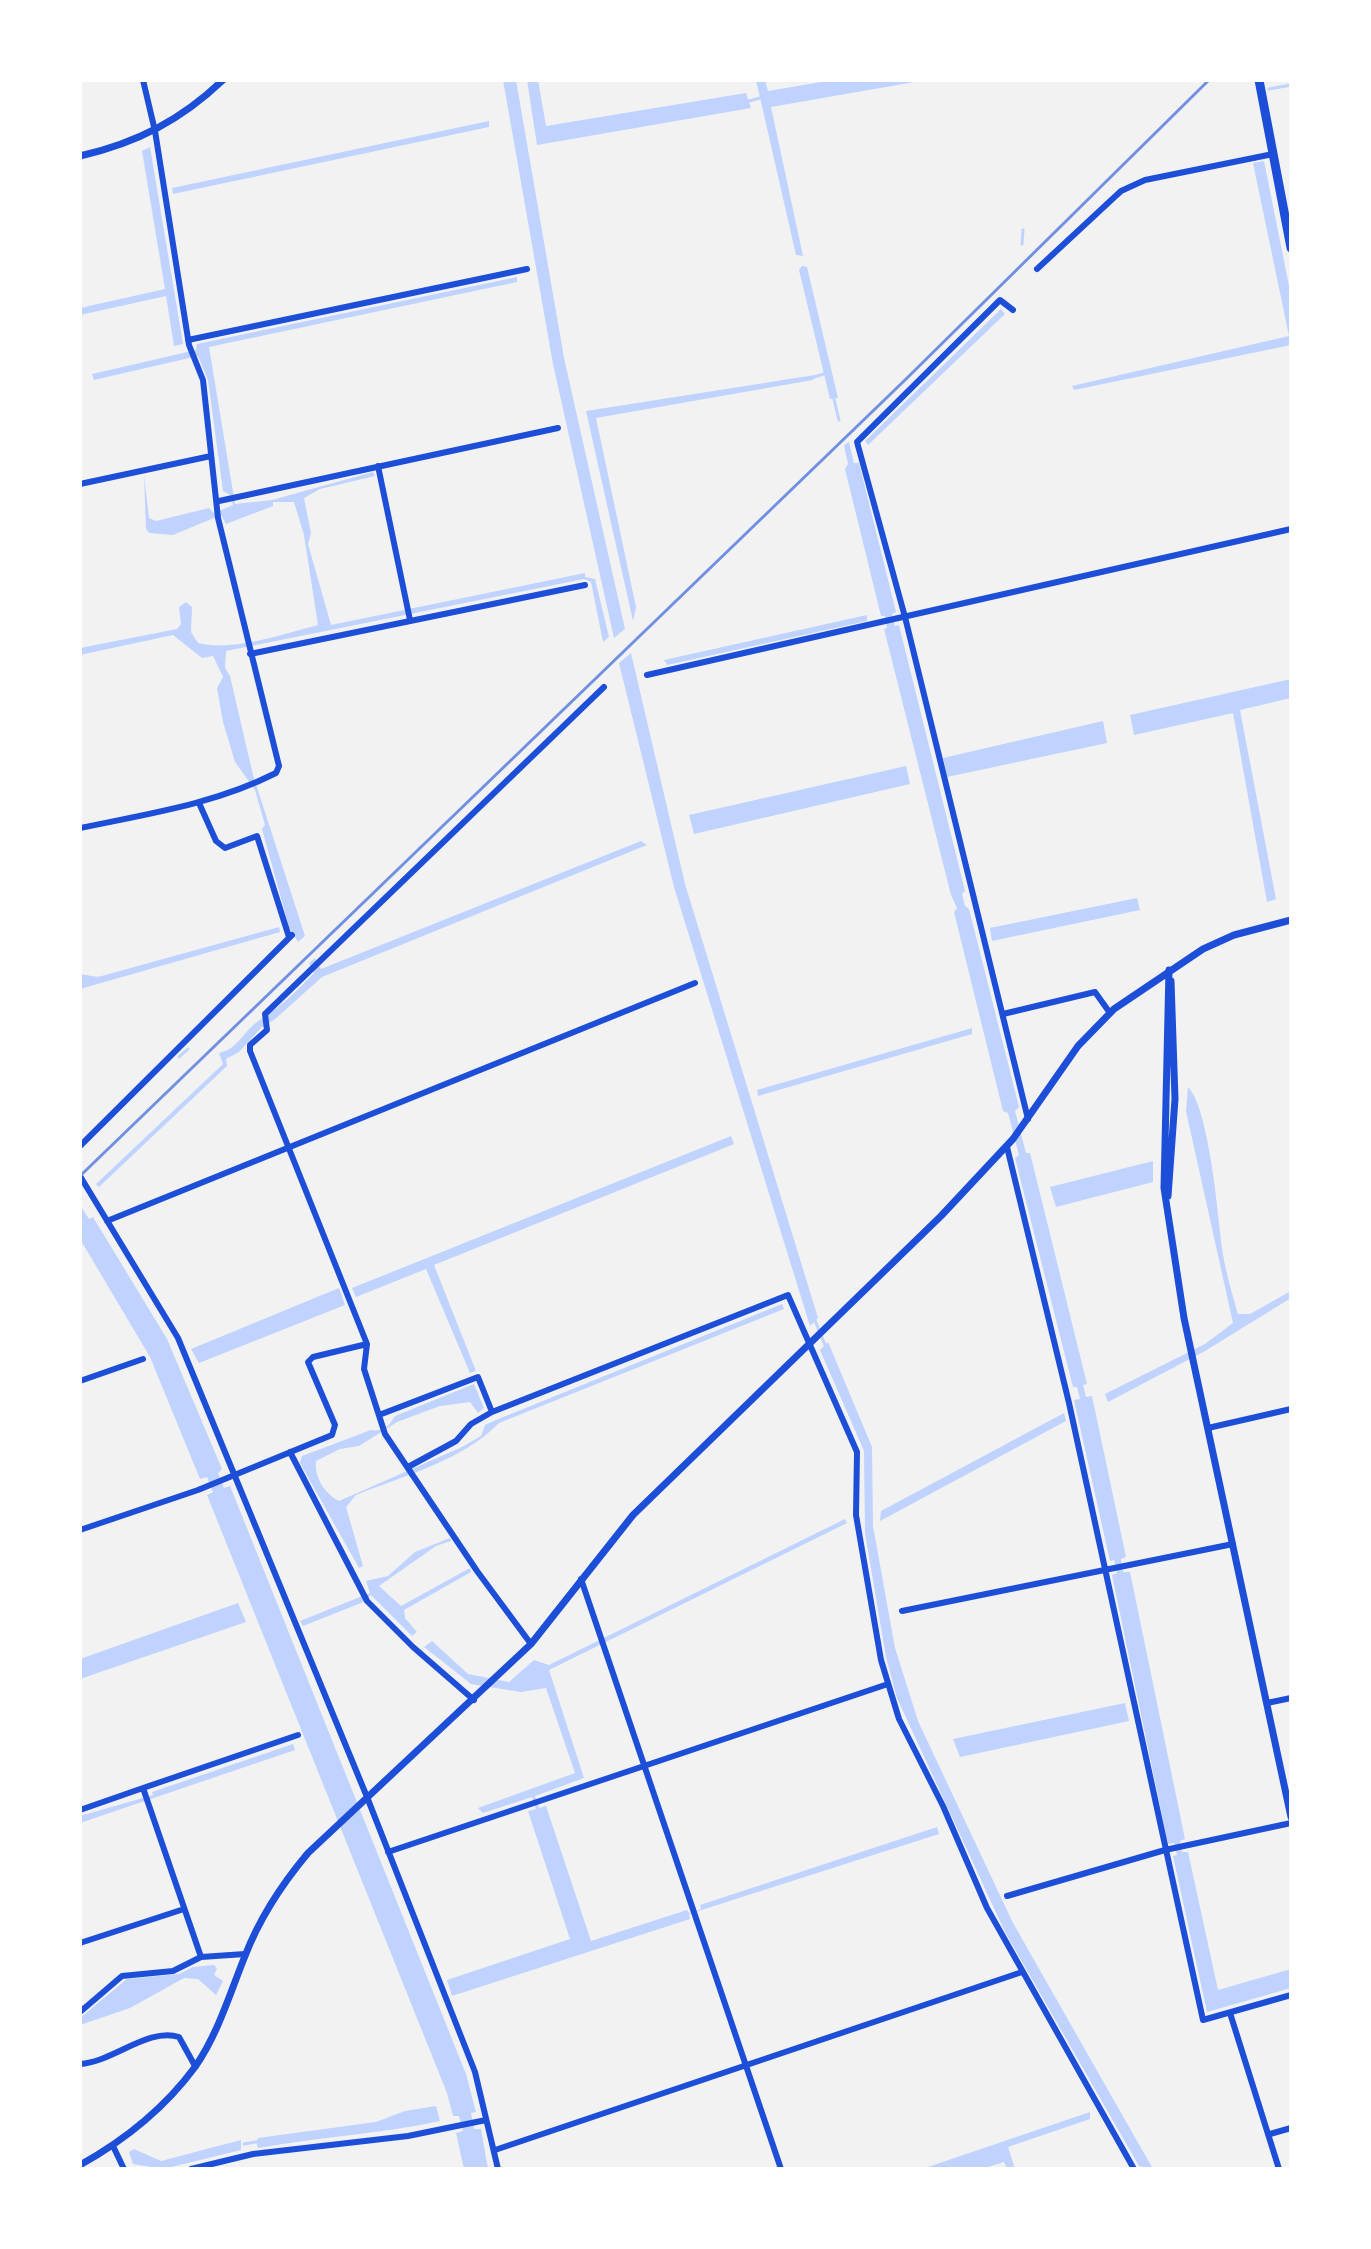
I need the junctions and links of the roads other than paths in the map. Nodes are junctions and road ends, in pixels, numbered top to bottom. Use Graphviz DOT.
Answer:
graph roads {
  1 [pos="143,80"];
  2 [pos="223,80"];
  3 [pos="1259,80"];
  4 [pos="155,131"];
  5 [pos="1273,154"];
  6 [pos="80,156"];
  7 [pos="1291,248"];
  8 [pos="527,269"];
  9 [pos="1037,269"];
  10 [pos="1013,310"];
  11 [pos="188,340"];
  12 [pos="558,428"];
  13 [pos="211,456"];
  14 [pos="378,466"];
  15 [pos="80,484"];
  16 [pos="219,501"];
  17 [pos="1291,529"];
  18 [pos="585,585"];
  19 [pos="901,618"];
  20 [pos="410,620"];
  21 [pos="250,654"];
  22 [pos="647,675"];
  23 [pos="604,687"];
  24 [pos="199,803"];
  25 [pos="80,828"];
  26 [pos="1291,920"];
  27 [pos="1169,970"];
  28 [pos="695,983"];
  29 [pos="1110,1013"];
  30 [pos="1003,1014"];
  31 [pos="1028,1119"];
  32 [pos="80,1146"];
  33 [pos="1007,1147"];
  34 [pos="288,1148"];
  35 [pos="80,1176"];
  36 [pos="107,1221"];
  37 [pos="367,1344"];
  38 [pos="809,1344"];
  39 [pos="143,1359"];
  40 [pos="80,1381"];
  41 [pos="1291,1409"];
  42 [pos="492,1412"];
  43 [pos="379,1415"];
  44 [pos="1208,1428"];
  45 [pos="290,1452"];
  46 [pos="408,1467"];
  47 [pos="234,1475"];
  48 [pos="80,1530"];
  49 [pos="1233,1544"];
  50 [pos="1103,1570"];
  51 [pos="581,1579"];
  52 [pos="902,1611"];
  53 [pos="531,1644"];
  54 [pos="888,1684"];
  55 [pos="1291,1698"];
  56 [pos="474,1700"];
  57 [pos="1267,1703"];
  58 [pos="298,1735"];
  59 [pos="644,1765"];
  60 [pos="143,1790"];
  61 [pos="364,1799"];
  62 [pos="80,1810"];
  63 [pos="1291,1820"];
  64 [pos="1165,1850"];
  65 [pos="388,1852"];
  66 [pos="1007,1896"];
  67 [pos="184,1909"];
  68 [pos="80,1943"];
  69 [pos="245,1954"];
  70 [pos="201,1957"];
  71 [pos="1022,1972"];
  72 [pos="1291,1995"];
  73 [pos="80,2012"];
  74 [pos="1230,2013"];
  75 [pos="80,2064"];
  76 [pos="747,2065"];
  77 [pos="195,2066"];
  78 [pos="486,2120"];
  79 [pos="1291,2128"];
  80 [pos="1270,2134"];
  81 [pos="113,2146"];
  82 [pos="495,2150"];
  83 [pos="80,2165"];
  84 [pos="124,2169"];
  85 [pos="191,2169"];
  86 [pos="498,2169"];
  87 [pos="781,2169"];
  88 [pos="1134,2169"];
  89 [pos="1279,2169"];
  1 -- 4 [label="street"];
  2 -- 4 [label="street"];
  3 -- 5 [label="main road"];
  4 -- 6 [label="street"];
  4 -- 11 [label="street"];
  5 -- 7 [label="main road"];
  5 -- 9 [label="street"];
  8 -- 11 [label="street"];
  10 -- 19 [label="street"];
  11 -- 13 [label="street"];
  12 -- 14 [label="street"];
  13 -- 15 [label="street"];
  13 -- 16 [label="street"];
  14 -- 16 [label="street"];
  14 -- 20 [label="street"];
  16 -- 21 [label="street"];
  17 -- 19 [label="street"];
  18 -- 20 [label="street"];
  19 -- 22 [label="street"];
  19 -- 30 [label="street"];
  20 -- 21 [label="street"];
  21 -- 24 [label="street"];
  23 -- 34 [label="street"];
  24 -- 25 [label="street"];
  24 -- 32 [label="street"];
  26 -- 27 [label="street"];
  27 -- 29 [label="street"];
  27 -- 44 [label="street"];
  28 -- 34 [label="street"];
  29 -- 30 [label="street"];
  29 -- 31 [label="street"];
  30 -- 31 [label="street"];
  31 -- 33 [label="street"];
  33 -- 38 [label="street"];
  33 -- 50 [label="street"];
  34 -- 36 [label="street"];
  34 -- 37 [label="street"];
  35 -- 36 [label="street"];
  36 -- 47 [label="street"];
  37 -- 43 [label="street"];
  37 -- 45 [label="street"];
  38 -- 42 [label="street"];
  38 -- 51 [label="street"];
  38 -- 54 [label="street"];
  39 -- 40 [label="street"];
  41 -- 44 [label="street"];
  42 -- 43 [label="street"];
  42 -- 46 [label="street"];
  43 -- 46 [label="street"];
  44 -- 49 [label="street"];
  45 -- 47 [label="street"];
  45 -- 56 [label="street"];
  46 -- 53 [label="street"];
  47 -- 48 [label="street"];
  47 -- 61 [label="street"];
  49 -- 50 [label="street"];
  49 -- 57 [label="street"];
  50 -- 52 [label="street"];
  50 -- 64 [label="street"];
  51 -- 53 [label="street"];
  51 -- 59 [label="street"];
  53 -- 56 [label="street"];
  54 -- 59 [label="street"];
  54 -- 71 [label="street"];
  55 -- 57 [label="street"];
  56 -- 61 [label="street"];
  57 -- 63 [label="street"];
  58 -- 60 [label="street"];
  59 -- 65 [label="street"];
  59 -- 76 [label="street"];
  60 -- 62 [label="street"];
  60 -- 67 [label="street"];
  61 -- 65 [label="street"];
  61 -- 69 [label="street"];
  63 -- 64 [label="street"];
  64 -- 66 [label="street"];
  64 -- 74 [label="street"];
  65 -- 78 [label="street"];
  67 -- 68 [label="street"];
  67 -- 70 [label="street"];
  69 -- 70 [label="street"];
  69 -- 77 [label="street"];
  70 -- 73 [label="street"];
  71 -- 76 [label="street"];
  71 -- 88 [label="street"];
  72 -- 74 [label="street"];
  74 -- 80 [label="street"];
  75 -- 77 [label="street"];
  76 -- 82 [label="street"];
  76 -- 87 [label="street"];
  77 -- 81 [label="street"];
  78 -- 82 [label="street"];
  78 -- 85 [label="street"];
  79 -- 80 [label="street"];
  80 -- 89 [label="street"];
  81 -- 83 [label="street"];
  81 -- 84 [label="street"];
  82 -- 86 [label="street"];
}
